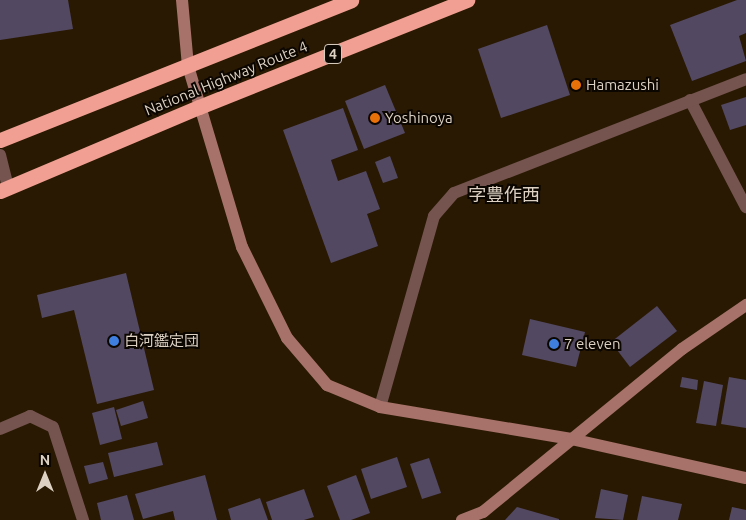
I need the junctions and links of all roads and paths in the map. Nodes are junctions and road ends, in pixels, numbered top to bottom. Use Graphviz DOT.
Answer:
graph roads {
  1 [pos="182,0"];
  2 [pos="351,0"];
  3 [pos="467,0"];
  4 [pos="188,66"];
  5 [pos="746,79"];
  6 [pos="690,100"];
  7 [pos="198,107"];
  8 [pos="0,140"];
  9 [pos="0,155"];
  10 [pos="4,190"];
  11 [pos="746,207"];
  12 [pos="746,305"];
  13 [pos="380,407"];
  14 [pos="0,428"];
  15 [pos="571,439"];
  16 [pos="746,478"];
  17 [pos="83,520"];
  18 [pos="462,520"];
  1 -- 4 [label="street"];
  2 -- 4 [label="highway, National Highway Route 4"];
  3 -- 7 [label="highway, National Highway Route 4 / 4"];
  4 -- 7 [label="street"];
  4 -- 8 [label="highway, National Highway Route 4"];
  5 -- 6 [label="street"];
  6 -- 11 [label="street"];
  6 -- 13 [label="street"];
  7 -- 10 [label="highway, National Highway Route 4 / 4"];
  7 -- 13 [label="street"];
  9 -- 10 [label="street"];
  12 -- 15 [label="street"];
  13 -- 15 [label="street"];
  14 -- 17 [label="street"];
  15 -- 16 [label="street"];
  15 -- 18 [label="street"];
}
